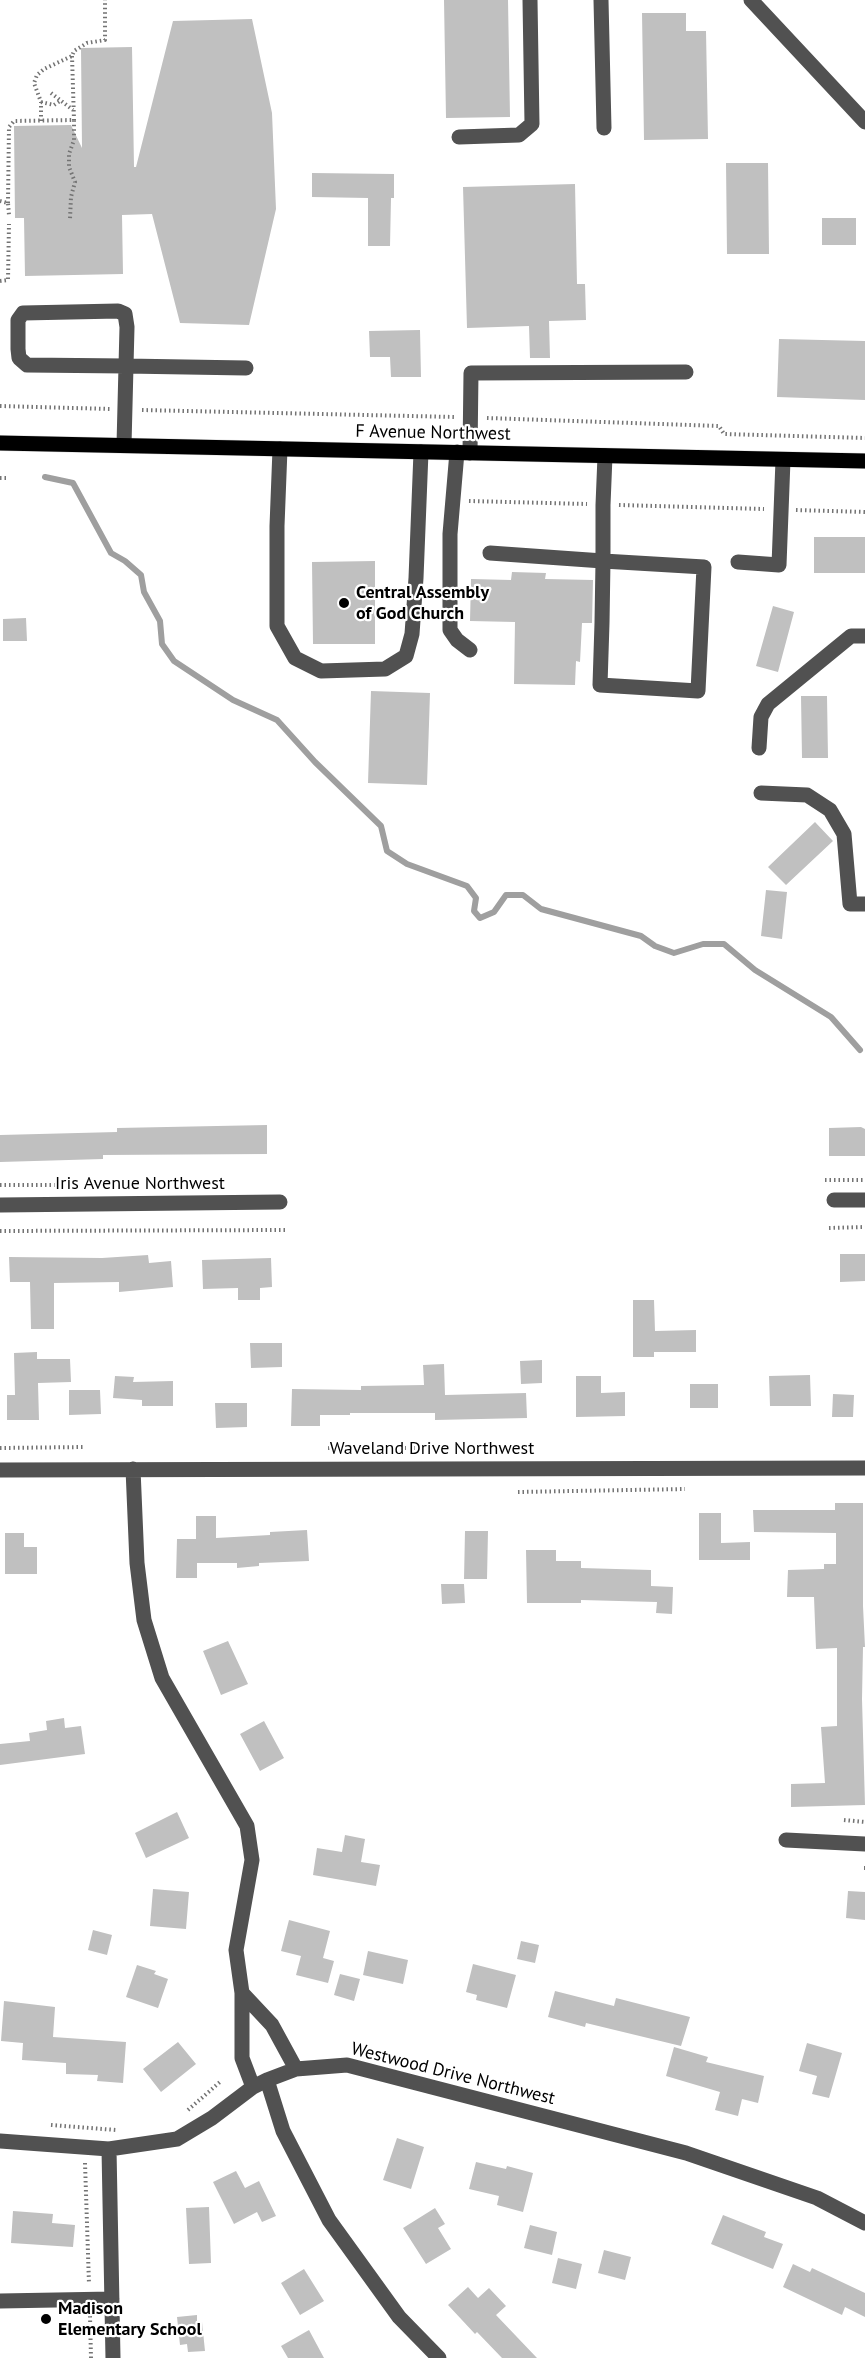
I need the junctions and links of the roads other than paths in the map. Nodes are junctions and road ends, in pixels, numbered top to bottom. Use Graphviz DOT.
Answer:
graph roads {
  1 [pos="530,0"];
  2 [pos="601,0"];
  3 [pos="751,0"];
  4 [pos="865,122"];
  5 [pos="604,128"];
  6 [pos="459,137"];
  7 [pos="126,366"];
  8 [pos="246,368"];
  9 [pos="686,372"];
  10 [pos="0,443"];
  11 [pos="124,445"];
  12 [pos="280,449"];
  13 [pos="421,452"];
  14 [pos="464,453"];
  15 [pos="605,456"];
  16 [pos="783,460"];
  17 [pos="865,461"];
  18 [pos="490,553"];
  19 [pos="603,561"];
  20 [pos="738,562"];
  21 [pos="858,636"];
  22 [pos="470,650"];
  23 [pos="759,748"];
  24 [pos="761,792"];
  25 [pos="858,904"];
  26 [pos="834,1200"];
  27 [pos="865,1200"];
  28 [pos="280,1202"];
  29 [pos="0,1204"];
  30 [pos="865,1468"];
  31 [pos="133,1469"];
  32 [pos="0,1470"];
  33 [pos="786,1840"];
  34 [pos="865,1844"];
  35 [pos="242,1993"];
  36 [pos="296,2069"];
  37 [pos="267,2080"];
  38 [pos="253,2087"];
  39 [pos="0,2140"];
  40 [pos="110,2149"];
  41 [pos="865,2223"];
  42 [pos="112,2299"];
  43 [pos="0,2301"];
  44 [pos="113,2358"];
  45 [pos="439,2358"];
  1 -- 6 [label="street"];
  2 -- 5 [label="street"];
  3 -- 4 [label="street"];
  7 -- 7 [label="street"];
  7 -- 8 [label="street"];
  7 -- 11 [label="street"];
  9 -- 14 [label="street"];
  10 -- 11 [label="main road, F Avenue Northwest"];
  11 -- 12 [label="main road, F Avenue Northwest"];
  12 -- 13 [label="main road, F Avenue Northwest"];
  12 -- 13 [label="street"];
  13 -- 14 [label="main road, F Avenue Northwest"];
  14 -- 15 [label="main road, F Avenue Northwest"];
  14 -- 22 [label="street"];
  15 -- 16 [label="main road, F Avenue Northwest"];
  15 -- 19 [label="street"];
  16 -- 17 [label="main road, F Avenue Northwest"];
  16 -- 20 [label="street"];
  18 -- 19 [label="street"];
  19 -- 19 [label="street"];
  21 -- 23 [label="street"];
  24 -- 25 [label="street"];
  26 -- 27 [label="street"];
  28 -- 29 [label="street, Iris Avenue Northwest"];
  30 -- 31 [label="street, Waveland Drive Northwest"];
  31 -- 32 [label="street, Waveland Drive Northwest"];
  31 -- 35 [label="street"];
  33 -- 34 [label="street"];
  35 -- 36 [label="street"];
  35 -- 38 [label="street"];
  36 -- 37 [label="street, Westwood Drive Northwest"];
  36 -- 41 [label="street, Westwood Drive Northwest"];
  37 -- 38 [label="street, Westwood Drive Northwest"];
  37 -- 45 [label="street"];
  38 -- 40 [label="street, Westwood Drive Northwest"];
  39 -- 40 [label="street, Westwood Drive Northwest"];
  40 -- 42 [label="street"];
  42 -- 43 [label="street"];
  42 -- 44 [label="street"];
}
